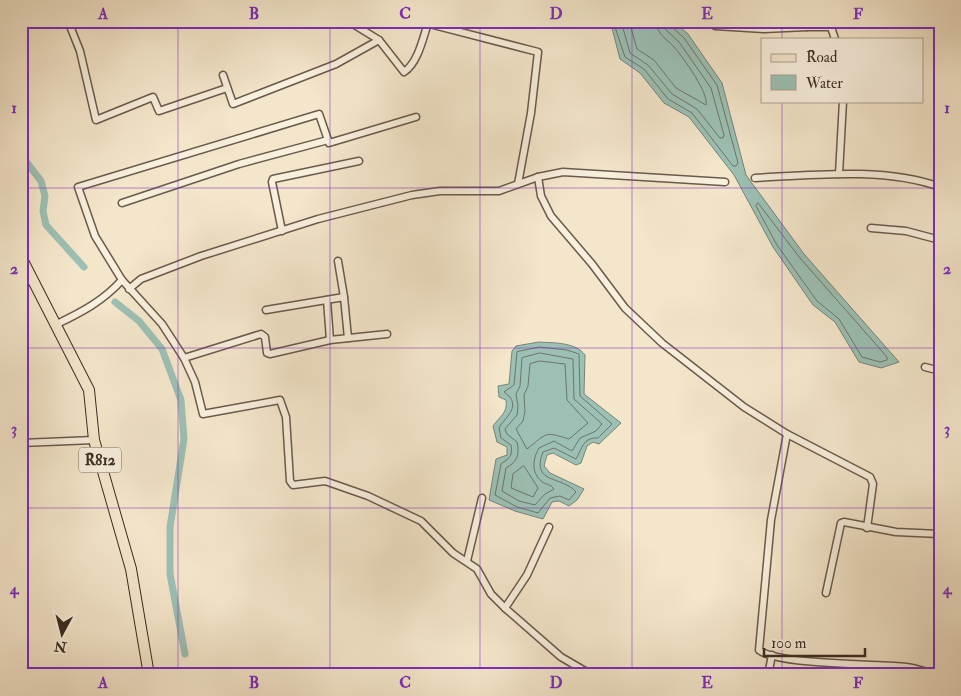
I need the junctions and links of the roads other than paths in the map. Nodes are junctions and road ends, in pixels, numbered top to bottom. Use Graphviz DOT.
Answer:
graph roads {
  1 [pos="34,21"];
  2 [pos="68,21"];
  3 [pos="348,21"];
  4 [pos="418,21"];
  5 [pos="428,23"];
  6 [pos="807,24"];
  7 [pos="21,26"];
  8 [pos="715,26"];
  9 [pos="835,38"];
  10 [pos="378,40"];
  11 [pos="223,75"];
  12 [pos="228,88"];
  13 [pos="843,102"];
  14 [pos="416,117"];
  15 [pos="328,140"];
  16 [pos="359,161"];
  17 [pos="839,174"];
  18 [pos="538,177"];
  19 [pos="755,178"];
  20 [pos="725,182"];
  21 [pos="518,184"];
  22 [pos="940,187"];
  23 [pos="122,203"];
  24 [pos="871,228"];
  25 [pos="282,231"];
  26 [pos="940,240"];
  27 [pos="21,257"];
  28 [pos="338,261"];
  29 [pos="122,280"];
  30 [pos="129,289"];
  31 [pos="344,297"];
  32 [pos="327,300"];
  33 [pos="266,310"];
  34 [pos="57,324"];
  35 [pos="387,334"];
  36 [pos="348,338"];
  37 [pos="330,340"];
  38 [pos="184,358"];
  39 [pos="925,367"];
  40 [pos="940,371"];
  41 [pos="787,434"];
  42 [pos="94,440"];
  43 [pos="21,443"];
  44 [pos="482,498"];
  45 [pos="549,527"];
  46 [pos="867,528"];
  47 [pos="940,534"];
  48 [pos="467,561"];
  49 [pos="826,592"];
  50 [pos="505,608"];
  51 [pos="772,655"];
  52 [pos="149,675"];
  53 [pos="592,675"];
  54 [pos="768,675"];
  55 [pos="936,675"];
  1 -- 7 [label="street"];
  2 -- 12 [label="street"];
  3 -- 10 [label="street"];
  4 -- 5 [label="street"];
  5 -- 10 [label="street"];
  5 -- 21 [label="street"];
  6 -- 8 [label="street"];
  6 -- 9 [label="street"];
  10 -- 12 [label="street"];
  11 -- 12 [label="street"];
  13 -- 17 [label="street"];
  14 -- 15 [label="street"];
  15 -- 23 [label="street"];
  15 -- 29 [label="street"];
  16 -- 25 [label="street"];
  17 -- 19 [label="street"];
  17 -- 22 [label="street"];
  18 -- 20 [label="street"];
  18 -- 21 [label="street"];
  18 -- 41 [label="street"];
  21 -- 25 [label="street"];
  24 -- 26 [label="street"];
  25 -- 30 [label="street"];
  27 -- 34 [label="main road, R812"];
  28 -- 31 [label="street"];
  29 -- 30 [label="street"];
  29 -- 34 [label="street"];
  30 -- 38 [label="street"];
  31 -- 32 [label="street"];
  31 -- 36 [label="street"];
  32 -- 33 [label="street"];
  32 -- 37 [label="street"];
  34 -- 42 [label="main road, R812"];
  35 -- 36 [label="street"];
  36 -- 37 [label="street"];
  37 -- 38 [label="street"];
  38 -- 48 [label="street"];
  39 -- 40 [label="street"];
  41 -- 46 [label="street"];
  41 -- 51 [label="street"];
  42 -- 43 [label="street"];
  42 -- 52 [label="main road, R812"];
  44 -- 48 [label="street"];
  45 -- 50 [label="street"];
  46 -- 47 [label="street"];
  46 -- 49 [label="street"];
  48 -- 50 [label="street"];
  50 -- 53 [label="street"];
  51 -- 54 [label="street"];
  51 -- 55 [label="street"];
}
